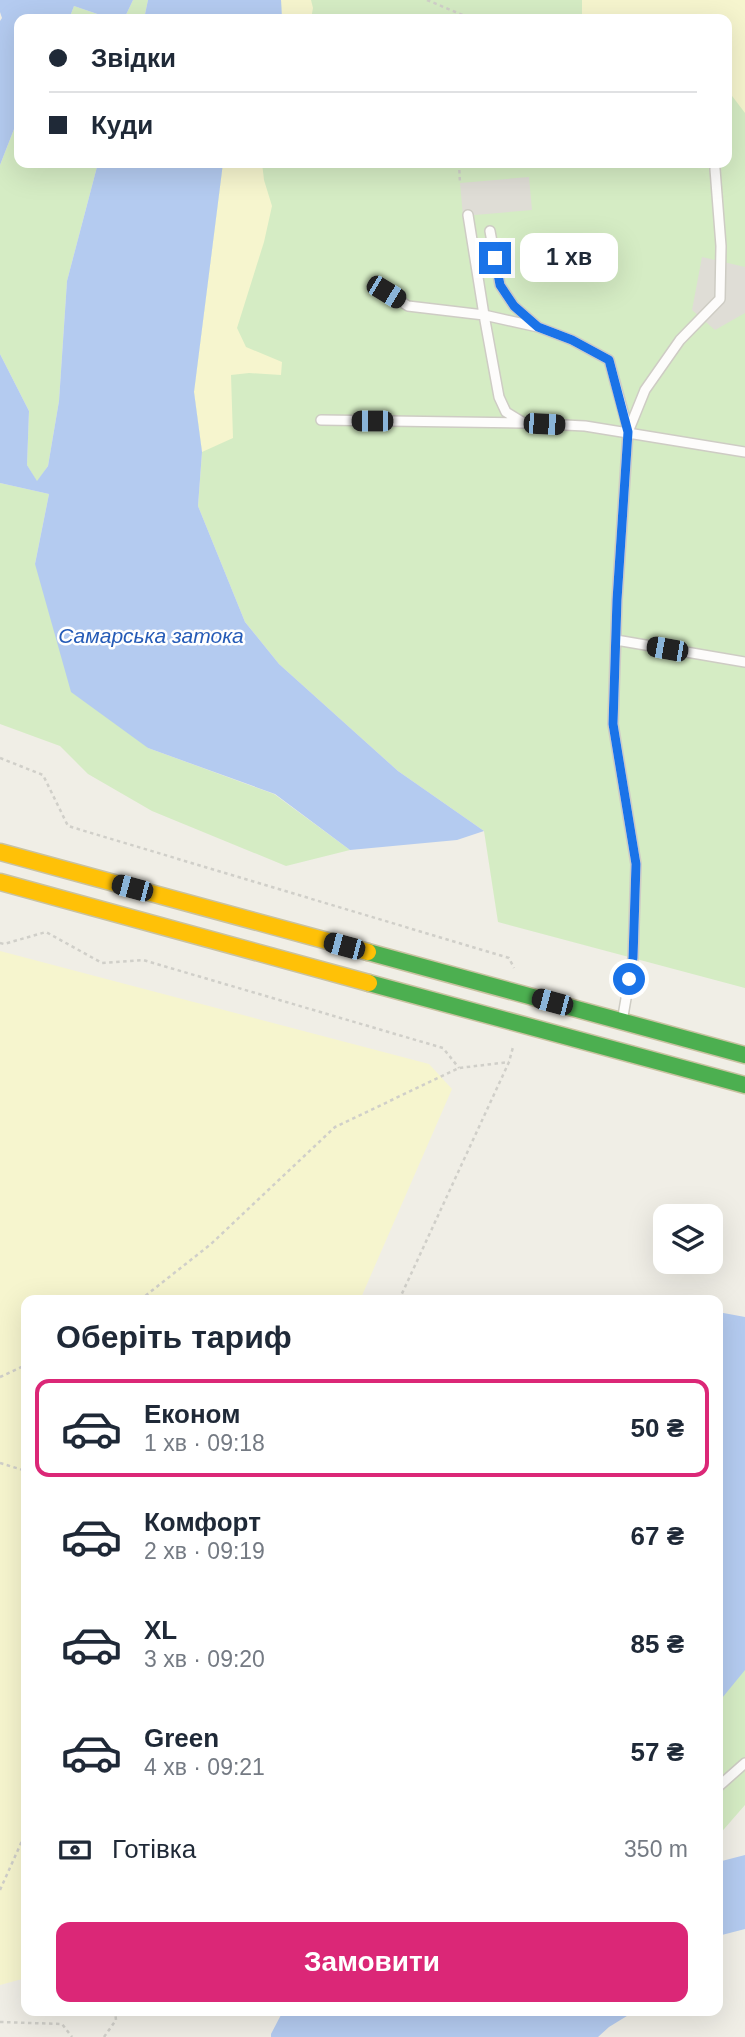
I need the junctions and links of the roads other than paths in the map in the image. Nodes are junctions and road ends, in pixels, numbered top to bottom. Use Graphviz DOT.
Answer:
graph roads {
  1 [pos="715,169"];
  2 [pos="468,215"];
  3 [pos="490,231"];
  4 [pos="386,292"];
  5 [pos="484,315"];
  6 [pos="538,327"];
  7 [pos="321,420"];
  8 [pos="524,423"];
  9 [pos="628,432"];
  10 [pos="745,452"];
  11 [pos="616,639"];
  12 [pos="745,662"];
  13 [pos="0,852"];
  14 [pos="0,882"];
  15 [pos="622,1021"];
  16 [pos="745,1055"];
  17 [pos="745,1085"];
  18 [pos="745,1763"];
  19 [pos="723,1783"];
  1 -- 9 [label="lane"];
  2 -- 5 [label="lane"];
  3 -- 6 [label="lane"];
  4 -- 5 [label="lane"];
  5 -- 6 [label="lane"];
  5 -- 8 [label="lane"];
  6 -- 9 [label="lane"];
  7 -- 8 [label="lane"];
  8 -- 9 [label="lane"];
  9 -- 10 [label="lane"];
  9 -- 11 [label="lane"];
  11 -- 12 [label="lane"];
  11 -- 15 [label="lane"];
  13 -- 15 [label="highway"];
  14 -- 17 [label="highway"];
  15 -- 16 [label="highway"];
  18 -- 19 [label="lane"];
}
